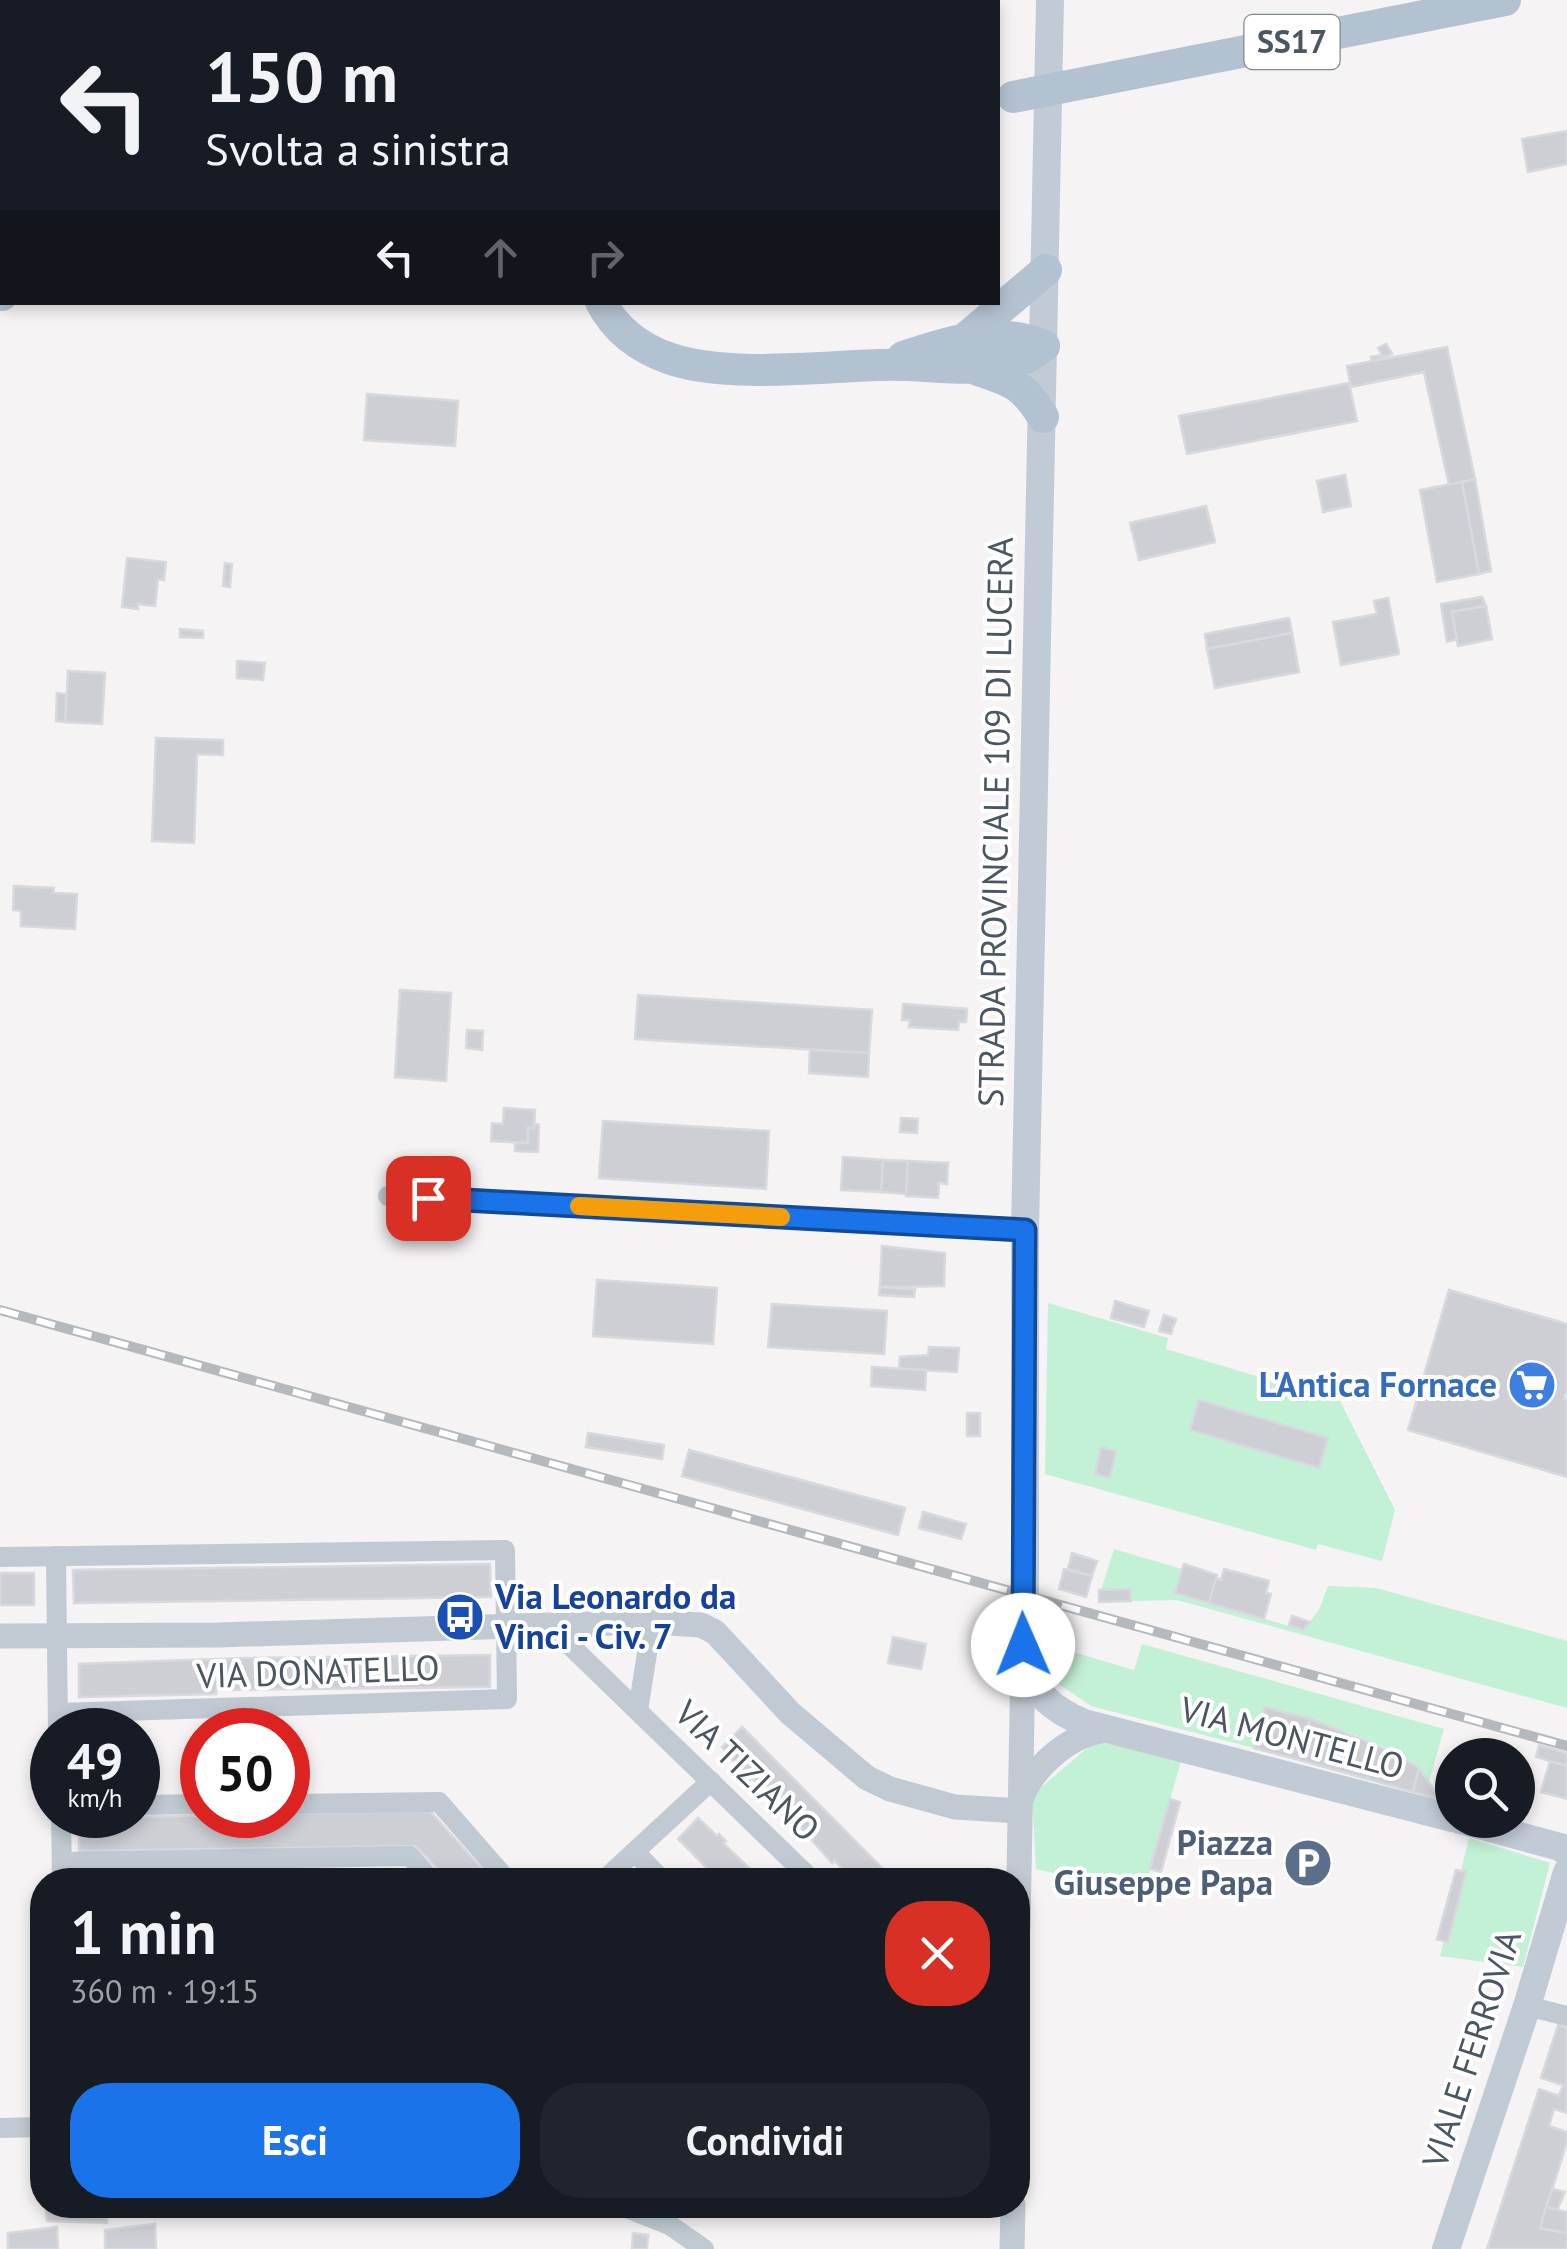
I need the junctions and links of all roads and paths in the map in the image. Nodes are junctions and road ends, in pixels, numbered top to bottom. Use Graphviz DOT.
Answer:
graph roads {
  1 [pos="1050,0"];
  2 [pos="1499,1"];
  3 [pos="1005,99"];
  4 [pos="1046,270"];
  5 [pos="603,305"];
  6 [pos="1044,346"];
  7 [pos="970,353"];
  8 [pos="1042,417"];
  9 [pos="388,1196"];
  10 [pos="1025,1230"];
  11 [pos="0,1556"];
  12 [pos="56,1556"];
  13 [pos="652,1622"];
  14 [pos="550,1625"];
  15 [pos="506,1626"];
  16 [pos="58,1635"];
  17 [pos="0,1636"];
  18 [pos="1023,1645"];
  19 [pos="58,1708"];
  20 [pos="638,1710"];
  21 [pos="160,1716"];
  22 [pos="1112,1730"];
  23 [pos="711,1781"];
  24 [pos="310,1804"];
  25 [pos="1021,1805"];
  26 [pos="1435,1814"];
  27 [pos="61,1838"];
  28 [pos="1520,1838"];
  29 [pos="636,1852"];
  30 [pos="1567,1852"];
  31 [pos="62,1868"];
  32 [pos="132,1868"];
  33 [pos="420,1868"];
  34 [pos="497,1868"];
  35 [pos="618,1868"];
  36 [pos="651,1868"];
  37 [pos="800,1868"];
  38 [pos="1019,1868"];
  39 [pos="1567,1872"];
  40 [pos="1527,2006"];
  41 [pos="1567,2016"];
  42 [pos="30,2127"];
  43 [pos="0,2128"];
  44 [pos="672,2218"];
  45 [pos="1013,2218"];
  46 [pos="704,2249"];
  47 [pos="1012,2249"];
  48 [pos="1446,2249"];
  1 -- 4 [label="main road, STRADA PROVINCIALE 109 DI LUCERA"];
  2 -- 3 [label="main road, SS17, bridge"];
  4 -- 6 [label="main road, STRADA PROVINCIALE 109 DI LUCERA"];
  4 -- 7 [label="main road"];
  5 -- 7 [label="main road"];
  6 -- 7 [label="main road"];
  6 -- 8 [label="main road, STRADA PROVINCIALE 109 DI LUCERA"];
  7 -- 8 [label="main road"];
  8 -- 10 [label="main road, STRADA PROVINCIALE 109 DI LUCERA"];
  9 -- 10 [label="street"];
  10 -- 18 [label="main road, STRADA PROVINCIALE 109 DI LUCERA"];
  11 -- 12 [label="street"];
  12 -- 15 [label="street"];
  12 -- 16 [label="street"];
  13 -- 14 [label="street"];
  13 -- 20 [label="street"];
  13 -- 25 [label="street"];
  14 -- 15 [label="street"];
  14 -- 20 [label="street, VIA TIZIANO"];
  15 -- 16 [label="street"];
  15 -- 21 [label="street, VIA DONATELLO"];
  16 -- 17 [label="street"];
  16 -- 19 [label="street"];
  18 -- 22 [label="main road, VIA MONTELLO"];
  18 -- 25 [label="street"];
  20 -- 23 [label="street, VIA TIZIANO"];
  22 -- 25 [label="street"];
  22 -- 26 [label="main road, VIA MONTELLO"];
  23 -- 29 [label="street"];
  23 -- 37 [label="street, VIA TIZIANO"];
  24 -- 34 [label="street"];
  25 -- 38 [label="street"];
  27 -- 31 [label="street"];
  28 -- 30 [label="main road"];
  29 -- 35 [label="street"];
  29 -- 36 [label="street"];
  32 -- 33 [label="street"];
  39 -- 40 [label="main road, VIALE FERROVIA"];
  40 -- 41 [label="street"];
  40 -- 48 [label="main road, VIALE FERROVIA"];
  42 -- 43 [label="street"];
  44 -- 46 [label="street"];
  45 -- 47 [label="street"];
}
